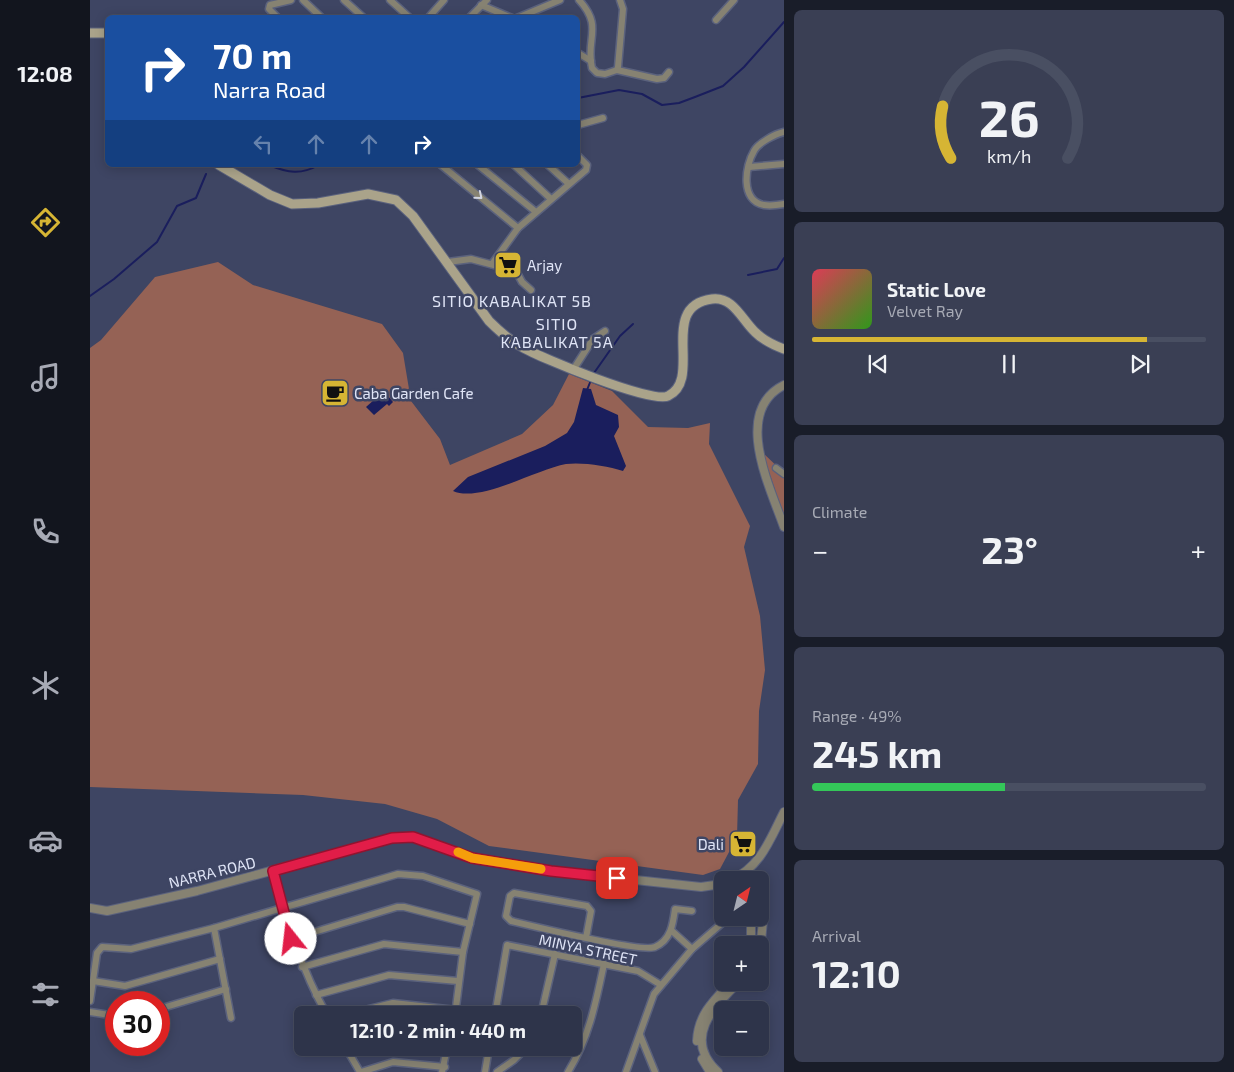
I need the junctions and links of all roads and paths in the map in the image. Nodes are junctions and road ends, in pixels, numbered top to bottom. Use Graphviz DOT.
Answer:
graph roads {
  1 [pos="292,0"];
  2 [pos="303,0"];
  3 [pos="344,0"];
  4 [pos="444,0"];
  5 [pos="560,0"];
  6 [pos="579,0"];
  7 [pos="620,0"];
  8 [pos="734,0"];
  9 [pos="393,1"];
  10 [pos="484,2"];
  11 [pos="275,15"];
  12 [pos="319,15"];
  13 [pos="361,15"];
  14 [pos="407,15"];
  15 [pos="431,15"];
  16 [pos="472,15"];
  17 [pos="507,15"];
  18 [pos="524,15"];
  19 [pos="716,20"];
  20 [pos="90,33"];
  21 [pos="105,33"];
  22 [pos="580,54"];
  23 [pos="591,61"];
  24 [pos="617,70"];
  25 [pos="669,72"];
  26 [pos="603,118"];
  27 [pos="587,122"];
  28 [pos="580,124"];
  29 [pos="580,130"];
  30 [pos="784,132"];
  31 [pos="580,158"];
  32 [pos="784,164"];
  33 [pos="221,167"];
  34 [pos="443,167"];
  35 [pos="480,167"];
  36 [pos="516,167"];
  37 [pos="550,167"];
  38 [pos="749,167"];
  39 [pos="569,184"];
  40 [pos="551,199"];
  41 [pos="784,204"];
  42 [pos="536,212"];
  43 [pos="518,228"];
  44 [pos="448,262"];
  45 [pos="492,264"];
  46 [pos="531,290"];
  47 [pos="605,331"];
  48 [pos="784,349"];
  49 [pos="573,370"];
  50 [pos="784,385"];
  51 [pos="776,468"];
  52 [pos="784,474"];
  53 [pos="784,527"];
  54 [pos="784,812"];
  55 [pos="273,871"];
  56 [pos="749,871"];
  57 [pos="714,886"];
  58 [pos="282,906"];
  59 [pos="90,908"];
  60 [pos="692,911"];
  61 [pos="470,924"];
  62 [pos="719,926"];
  63 [pos="214,928"];
  64 [pos="672,931"];
  65 [pos="586,938"];
  66 [pos="291,939"];
  67 [pos="692,949"];
  68 [pos="464,952"];
  69 [pos="555,954"];
  70 [pos="220,959"];
  71 [pos="604,964"];
  72 [pos="302,968"];
  73 [pos="93,981"];
  74 [pos="458,981"];
  75 [pos="660,985"];
  76 [pos="226,989"];
  77 [pos="723,991"];
  78 [pos="730,991"];
  79 [pos="316,995"];
  80 [pos="90,1001"];
  81 [pos="170,1006"];
  82 [pos="322,1006"];
  83 [pos="381,1006"];
  84 [pos="412,1006"];
  85 [pos="456,1006"];
  86 [pos="496,1006"];
  87 [pos="543,1006"];
  88 [pos="90,1012"];
  89 [pos="105,1014"];
  90 [pos="231,1018"];
  91 [pos="640,1035"];
  92 [pos="351,1056"];
  93 [pos="445,1056"];
  94 [pos="488,1056"];
  95 [pos="518,1056"];
  96 [pos="443,1069"];
  97 [pos="360,1072"];
  98 [pos="485,1072"];
  99 [pos="497,1072"];
  100 [pos="568,1072"];
  101 [pos="626,1072"];
  102 [pos="655,1072"];
  103 [pos="710,1072"];
  104 [pos="718,1072"];
  1 -- 11 [label="street"];
  2 -- 12 [label="street"];
  3 -- 13 [label="street"];
  4 -- 15 [label="street"];
  5 -- 18 [label="street"];
  6 -- 23 [label="street"];
  7 -- 24 [label="street"];
  8 -- 19 [label="street"];
  9 -- 14 [label="street"];
  10 -- 16 [label="street"];
  10 -- 17 [label="street"];
  20 -- 21 [label="main road"];
  22 -- 23 [label="street"];
  23 -- 24 [label="street"];
  24 -- 25 [label="street"];
  26 -- 27 [label="street"];
  27 -- 28 [label="street"];
  27 -- 29 [label="street"];
  30 -- 38 [label="street"];
  31 -- 39 [label="street"];
  32 -- 38 [label="street"];
  33 -- 44 [label="main road"];
  34 -- 43 [label="street, one-way"];
  35 -- 42 [label="street"];
  36 -- 40 [label="street"];
  37 -- 39 [label="street"];
  38 -- 41 [label="street"];
  39 -- 40 [label="street"];
  40 -- 42 [label="street"];
  42 -- 43 [label="street"];
  43 -- 45 [label="street"];
  44 -- 45 [label="street"];
  44 -- 49 [label="main road"];
  45 -- 46 [label="street"];
  47 -- 49 [label="street"];
  48 -- 49 [label="main road"];
  50 -- 53 [label="street"];
  51 -- 52 [label="street"];
  54 -- 56 [label="street"];
  55 -- 57 [label="street, NARRA ROAD"];
  55 -- 58 [label="street"];
  55 -- 59 [label="street, NARRA ROAD"];
  58 -- 61 [label="street"];
  58 -- 63 [label="street"];
  58 -- 66 [label="street"];
  60 -- 64 [label="street"];
  61 -- 66 [label="street"];
  61 -- 68 [label="street"];
  62 -- 67 [label="street"];
  63 -- 70 [label="street"];
  63 -- 73 [label="street"];
  64 -- 65 [label="street"];
  64 -- 67 [label="street"];
  65 -- 65 [label="street"];
  66 -- 72 [label="street"];
  67 -- 75 [label="street"];
  68 -- 72 [label="street"];
  68 -- 74 [label="street"];
  69 -- 71 [label="street, MINYA STREET"];
  69 -- 86 [label="street, MINYA STREET"];
  69 -- 87 [label="street"];
  70 -- 73 [label="street"];
  70 -- 76 [label="street"];
  71 -- 75 [label="street, MINYA STREET"];
  71 -- 100 [label="street"];
  72 -- 79 [label="street"];
  73 -- 80 [label="street"];
  74 -- 79 [label="street"];
  74 -- 85 [label="street"];
  75 -- 91 [label="street"];
  76 -- 81 [label="street"];
  76 -- 90 [label="street"];
  77 -- 103 [label="street"];
  78 -- 104 [label="street"];
  79 -- 82 [label="street"];
  83 -- 84 [label="street"];
  88 -- 89 [label="street"];
  91 -- 101 [label="street"];
  91 -- 102 [label="street"];
  92 -- 97 [label="street"];
  93 -- 96 [label="street"];
  94 -- 98 [label="street"];
  95 -- 99 [label="street"];
  96 -- 97 [label="street"];
}
